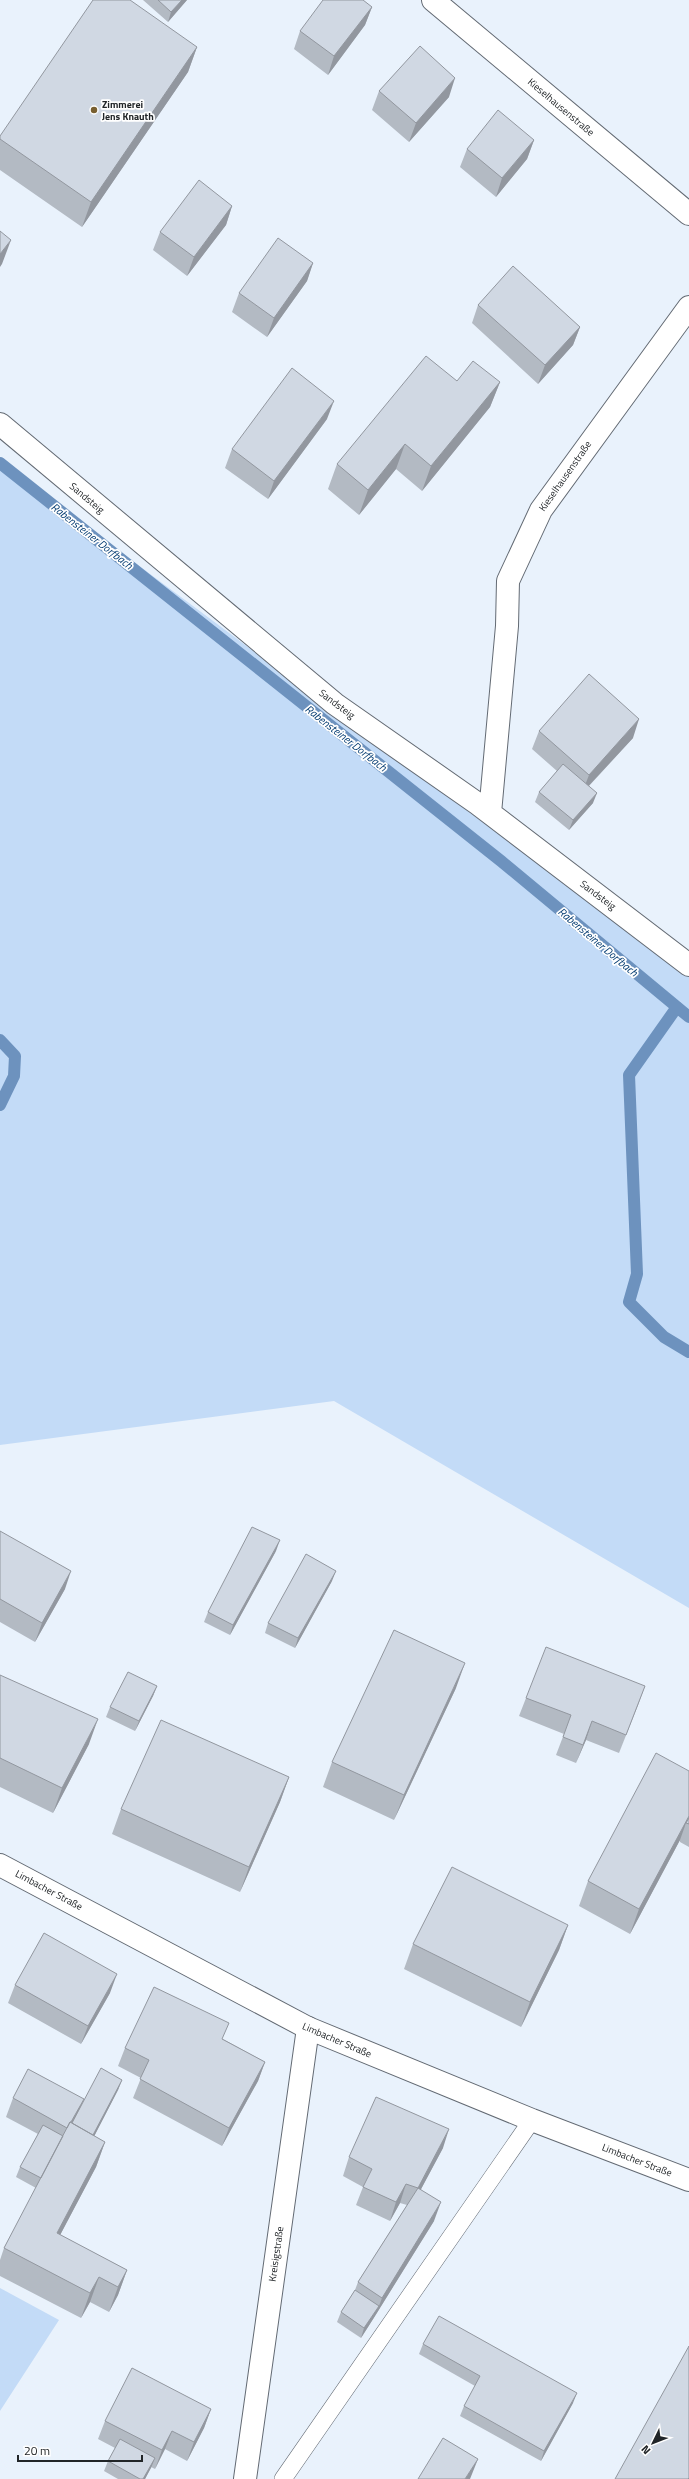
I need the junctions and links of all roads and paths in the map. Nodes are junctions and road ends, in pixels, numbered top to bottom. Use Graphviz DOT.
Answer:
graph roads {
  1 [pos="433,0"];
  2 [pos="689,214"];
  3 [pos="689,307"];
  4 [pos="0,424"];
  5 [pos="490,813"];
  6 [pos="689,964"];
  7 [pos="0,1865"];
  8 [pos="308,2028"];
  9 [pos="532,2120"];
  10 [pos="689,2180"];
  11 [pos="245,2479"];
  12 [pos="283,2479"];
  1 -- 2 [label="street, Kieselhausenstraße"];
  3 -- 5 [label="street, Kieselhausenstraße"];
  4 -- 5 [label="street, Sandsteig"];
  5 -- 6 [label="street, Sandsteig"];
  7 -- 8 [label="street, Limbacher Straße"];
  8 -- 9 [label="street, Limbacher Straße"];
  8 -- 11 [label="street, Kreisigstraße"];
  9 -- 10 [label="street, Limbacher Straße"];
  9 -- 12 [label="lane"];
}
